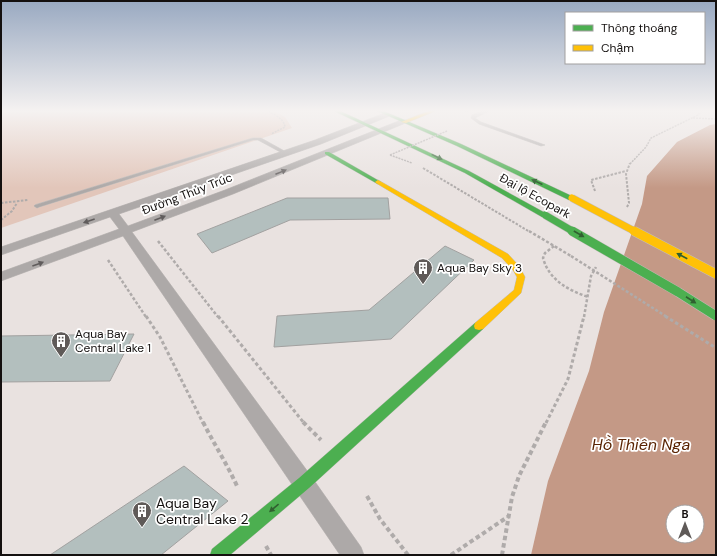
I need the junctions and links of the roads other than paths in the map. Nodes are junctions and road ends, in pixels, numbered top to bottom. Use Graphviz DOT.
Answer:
graph roads {
  1 [pos="331,136"];
  2 [pos="369,136"];
  3 [pos="391,136"];
  4 [pos="437,136"];
  5 [pos="516,136"];
  6 [pos="542,145"];
  7 [pos="286,153"];
  8 [pos="327,153"];
  9 [pos="37,206"];
  10 [pos="113,213"];
  11 [pos="127,231"];
  12 [pos="1,252"];
  13 [pos="716,274"];
  14 [pos="1,277"];
  15 [pos="716,316"];
  16 [pos="304,483"];
  17 [pos="218,555"];
  18 [pos="353,555"];
  1 -- 7 [label="street, Đường Thủy Trúc"];
  2 -- 8 [label="street, Đường Thủy Trúc"];
  3 -- 15 [label="main road, Đại lộ Ecopark, one-way, bridge"];
  13 -- 4 [label="main road, Đại lộ Ecopark, one-way, bridge"];
  5 -- 6 [label="lane"];
  7 -- 9 [label="lane"];
  7 -- 10 [label="street, Đường Thủy Trúc"];
  11 -- 8 [label="street, Đường Thủy Trúc, one-way"];
  8 -- 16 [label="main road"];
  10 -- 11 [label="street"];
  10 -- 12 [label="street, Đường Thủy Trúc, one-way"];
  14 -- 11 [label="street, Đường Thủy Trúc, one-way"];
  11 -- 16 [label="street"];
  16 -- 17 [label="main road, one-way"];
  16 -- 18 [label="street"];
}
